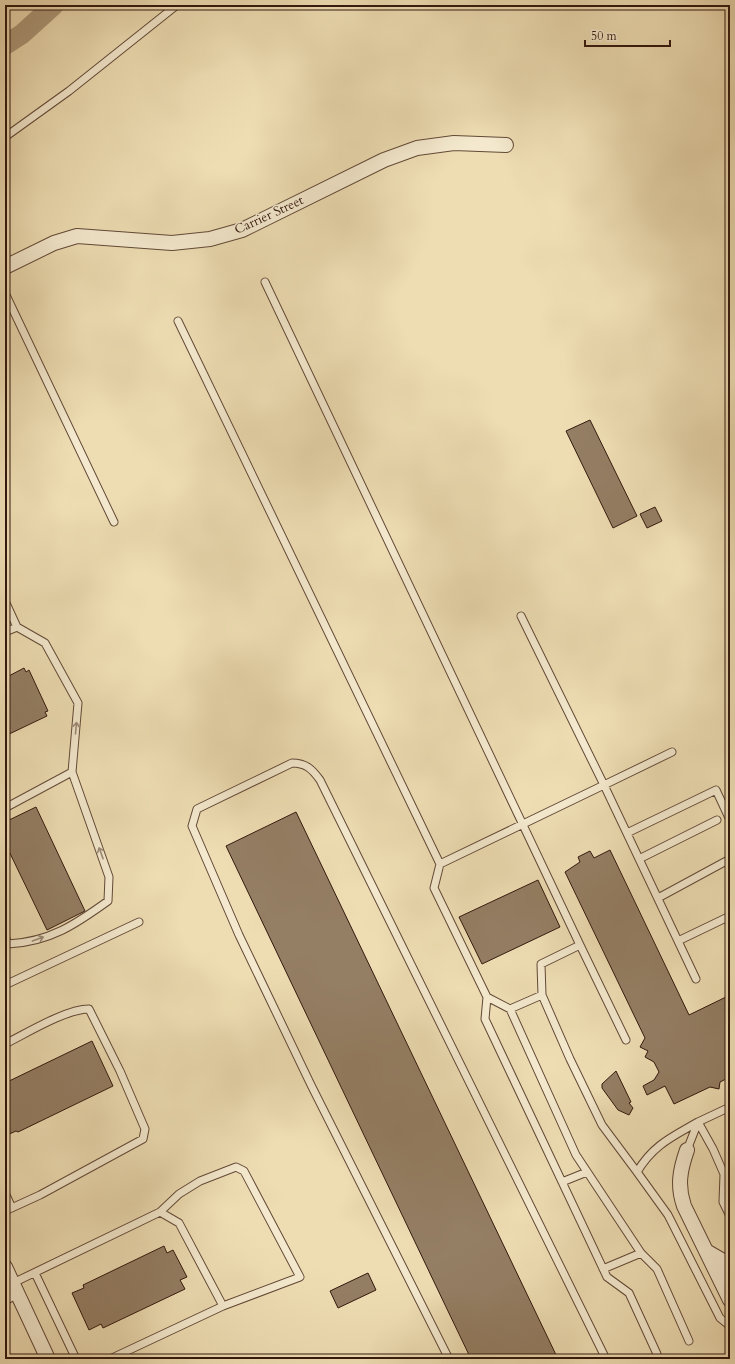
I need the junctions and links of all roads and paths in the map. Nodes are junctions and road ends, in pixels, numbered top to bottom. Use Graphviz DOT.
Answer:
graph roads {
  1 [pos="177,5"];
  2 [pos="5,137"];
  3 [pos="506,145"];
  4 [pos="5,267"];
  5 [pos="265,282"];
  6 [pos="5,293"];
  7 [pos="178,321"];
  8 [pos="114,522"];
  9 [pos="5,601"];
  10 [pos="521,616"];
  11 [pos="17,627"];
  12 [pos="5,632"];
  13 [pos="672,752"];
  14 [pos="72,772"];
  15 [pos="604,785"];
  16 [pos="5,808"];
  17 [pos="717,820"];
  18 [pos="730,820"];
  19 [pos="523,824"];
  20 [pos="627,833"];
  21 [pos="639,859"];
  22 [pos="730,859"];
  23 [pos="440,864"];
  24 [pos="658,898"];
  25 [pos="730,916"];
  26 [pos="140,922"];
  27 [pos="5,936"];
  28 [pos="678,941"];
  29 [pos="580,945"];
  30 [pos="696,979"];
  31 [pos="5,985"];
  32 [pos="542,995"];
  33 [pos="487,997"];
  34 [pos="510,1009"];
  35 [pos="626,1040"];
  36 [pos="5,1044"];
  37 [pos="730,1107"];
  38 [pos="698,1122"];
  39 [pos="687,1150"];
  40 [pos="587,1172"];
  41 [pos="637,1172"];
  42 [pos="562,1182"];
  43 [pos="5,1194"];
  44 [pos="12,1208"];
  45 [pos="5,1211"];
  46 [pos="160,1212"];
  47 [pos="730,1216"];
  48 [pos="706,1251"];
  49 [pos="641,1253"];
  50 [pos="5,1267"];
  51 [pos="603,1269"];
  52 [pos="35,1272"];
  53 [pos="730,1274"];
  54 [pos="15,1289"];
  55 [pos="5,1301"];
  56 [pos="730,1301"];
  57 [pos="223,1306"];
  58 [pos="730,1326"];
  59 [pos="689,1341"];
  60 [pos="657,1354"];
  61 [pos="48,1359"];
  62 [pos="76,1359"];
  63 [pos="110,1359"];
  64 [pos="449,1359"];
  65 [pos="606,1359"];
  1 -- 2 [label="lane"];
  3 -- 4 [label="street, Carrier Street"];
  5 -- 19 [label="lane"];
  6 -- 8 [label="lane"];
  7 -- 23 [label="lane"];
  9 -- 11 [label="lane"];
  10 -- 15 [label="lane"];
  11 -- 12 [label="lane"];
  14 -- 11 [label="lane, one-way"];
  13 -- 15 [label="lane"];
  14 -- 16 [label="lane"];
  27 -- 14 [label="lane, one-way"];
  15 -- 19 [label="lane"];
  15 -- 20 [label="lane"];
  17 -- 21 [label="lane"];
  18 -- 20 [label="lane"];
  19 -- 23 [label="lane"];
  19 -- 29 [label="lane"];
  20 -- 21 [label="lane"];
  21 -- 24 [label="lane"];
  22 -- 24 [label="lane"];
  23 -- 33 [label="lane"];
  24 -- 28 [label="lane"];
  25 -- 28 [label="lane"];
  26 -- 31 [label="lane"];
  28 -- 30 [label="lane"];
  29 -- 32 [label="lane"];
  29 -- 35 [label="lane"];
  32 -- 34 [label="lane"];
  32 -- 41 [label="lane"];
  33 -- 34 [label="lane"];
  33 -- 42 [label="lane"];
  34 -- 40 [label="lane"];
  36 -- 44 [label="lane"];
  37 -- 38 [label="lane"];
  38 -- 39 [label="lane"];
  38 -- 41 [label="lane"];
  38 -- 47 [label="lane"];
  39 -- 48 [label="street"];
  40 -- 42 [label="lane"];
  40 -- 49 [label="lane"];
  41 -- 58 [label="lane"];
  42 -- 51 [label="lane"];
  43 -- 44 [label="lane"];
  44 -- 45 [label="lane"];
  46 -- 52 [label="lane"];
  46 -- 57 [label="lane"];
  46 -- 57 [label="lane"];
  48 -- 53 [label="street"];
  48 -- 56 [label="street"];
  49 -- 51 [label="lane"];
  49 -- 59 [label="lane"];
  50 -- 54 [label="street"];
  51 -- 60 [label="lane"];
  52 -- 54 [label="lane"];
  52 -- 62 [label="lane"];
  54 -- 55 [label="lane"];
  54 -- 61 [label="street"];
  57 -- 63 [label="lane"];
  64 -- 65 [label="lane"];
}
